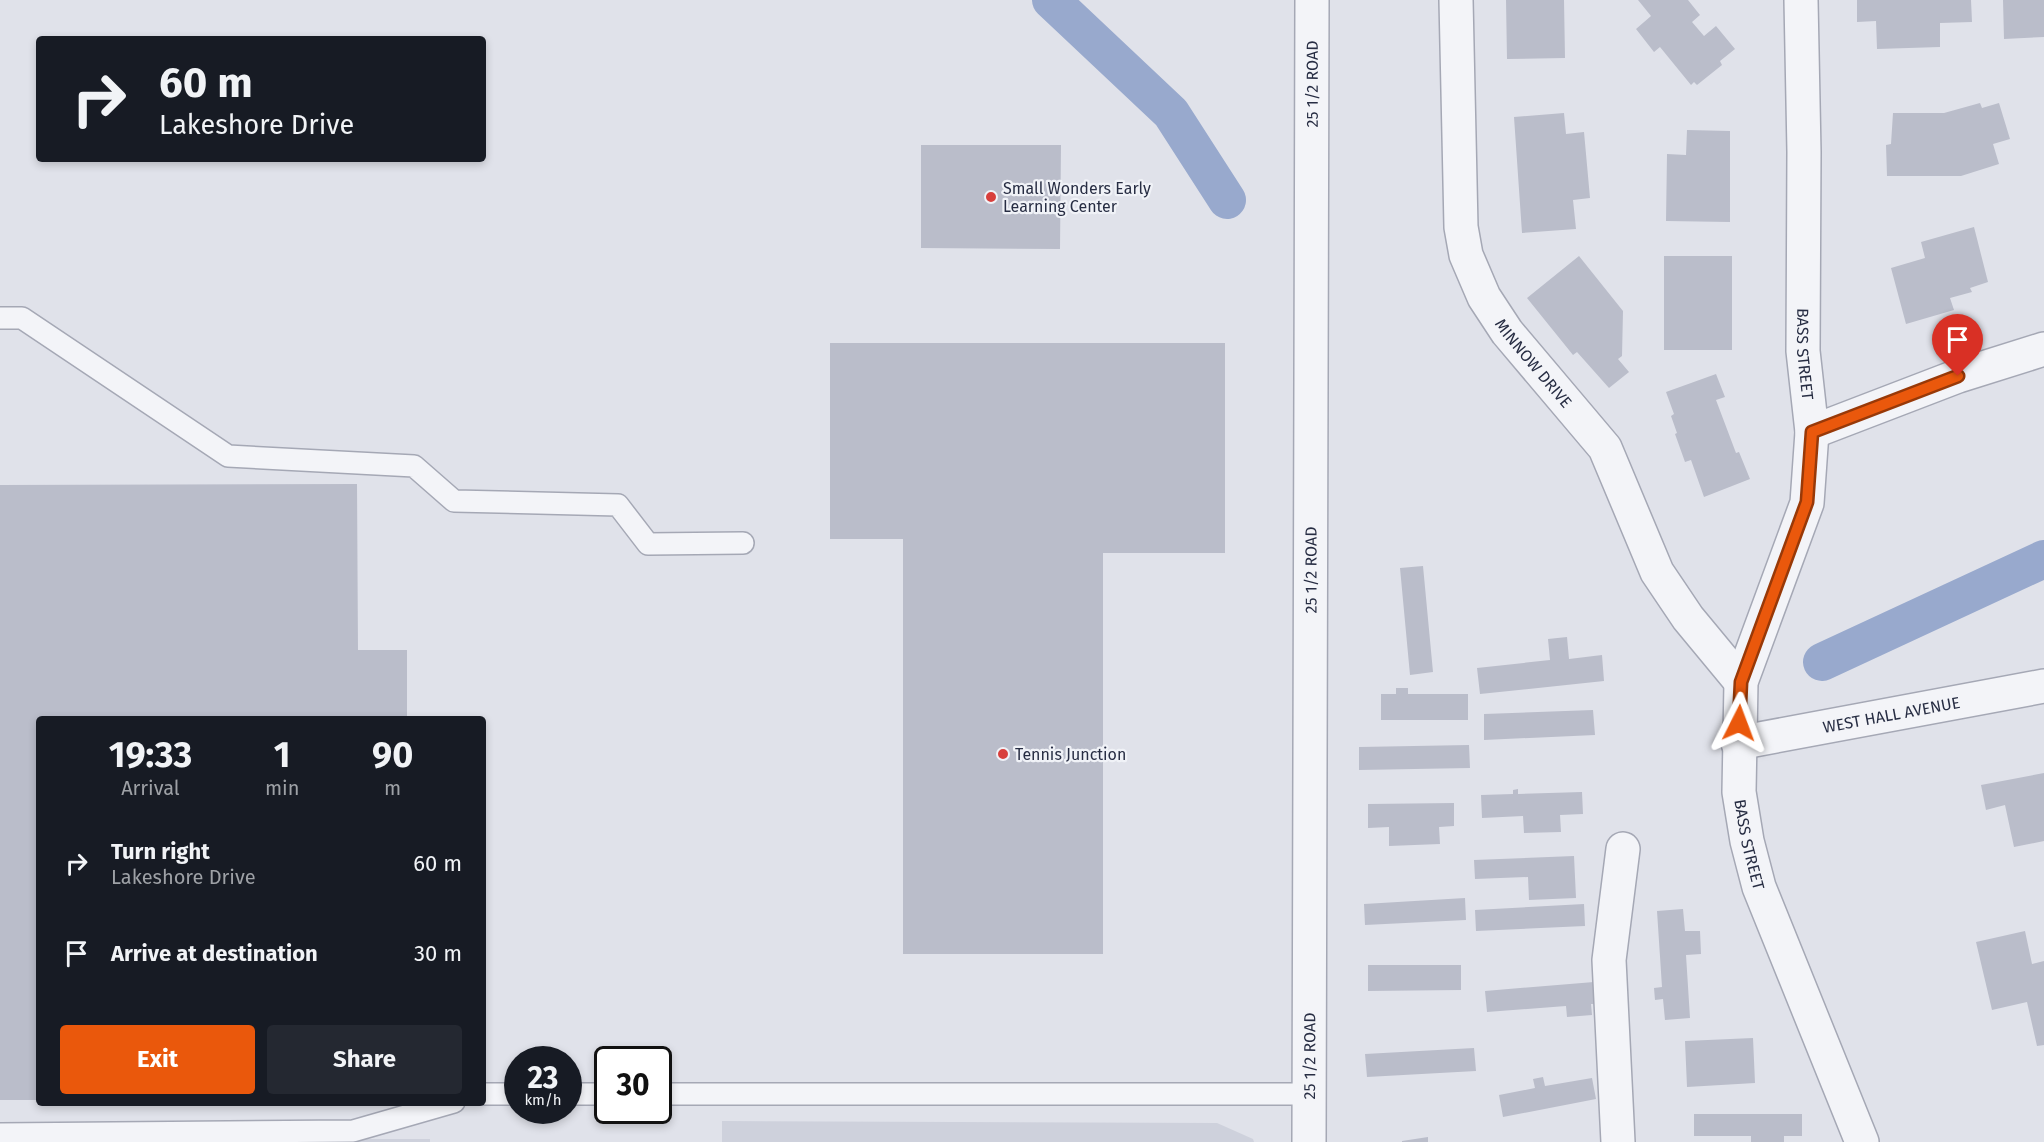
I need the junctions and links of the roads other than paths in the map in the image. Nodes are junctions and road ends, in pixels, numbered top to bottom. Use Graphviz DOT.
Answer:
graph roads {
  1 [pos="1312,0"];
  2 [pos="1456,0"];
  3 [pos="1801,0"];
  4 [pos="0,318"];
  5 [pos="2044,349"];
  6 [pos="1812,432"];
  7 [pos="743,543"];
  8 [pos="1741,682"];
  9 [pos="2044,686"];
  10 [pos="1738,743"];
  11 [pos="1623,849"];
  12 [pos="486,1094"];
  13 [pos="504,1094"];
  14 [pos="672,1094"];
  15 [pos="1309,1094"];
  16 [pos="440,1106"];
  17 [pos="0,1134"];
  18 [pos="1309,1142"];
  19 [pos="1618,1142"];
  20 [pos="1862,1142"];
  1 -- 15 [label="street, 25 1/2 ROAD"];
  2 -- 8 [label="street, MINNOW DRIVE"];
  3 -- 6 [label="street, BASS STREET"];
  4 -- 7 [label="lane"];
  5 -- 6 [label="street"];
  6 -- 8 [label="street, BASS STREET"];
  8 -- 10 [label="street, BASS STREET"];
  9 -- 10 [label="street, WEST HALL AVENUE"];
  10 -- 20 [label="street, BASS STREET"];
  11 -- 19 [label="street"];
  12 -- 13 [label="lane"];
  14 -- 15 [label="lane"];
  15 -- 18 [label="street, 25 1/2 ROAD"];
  16 -- 17 [label="lane"];
}
